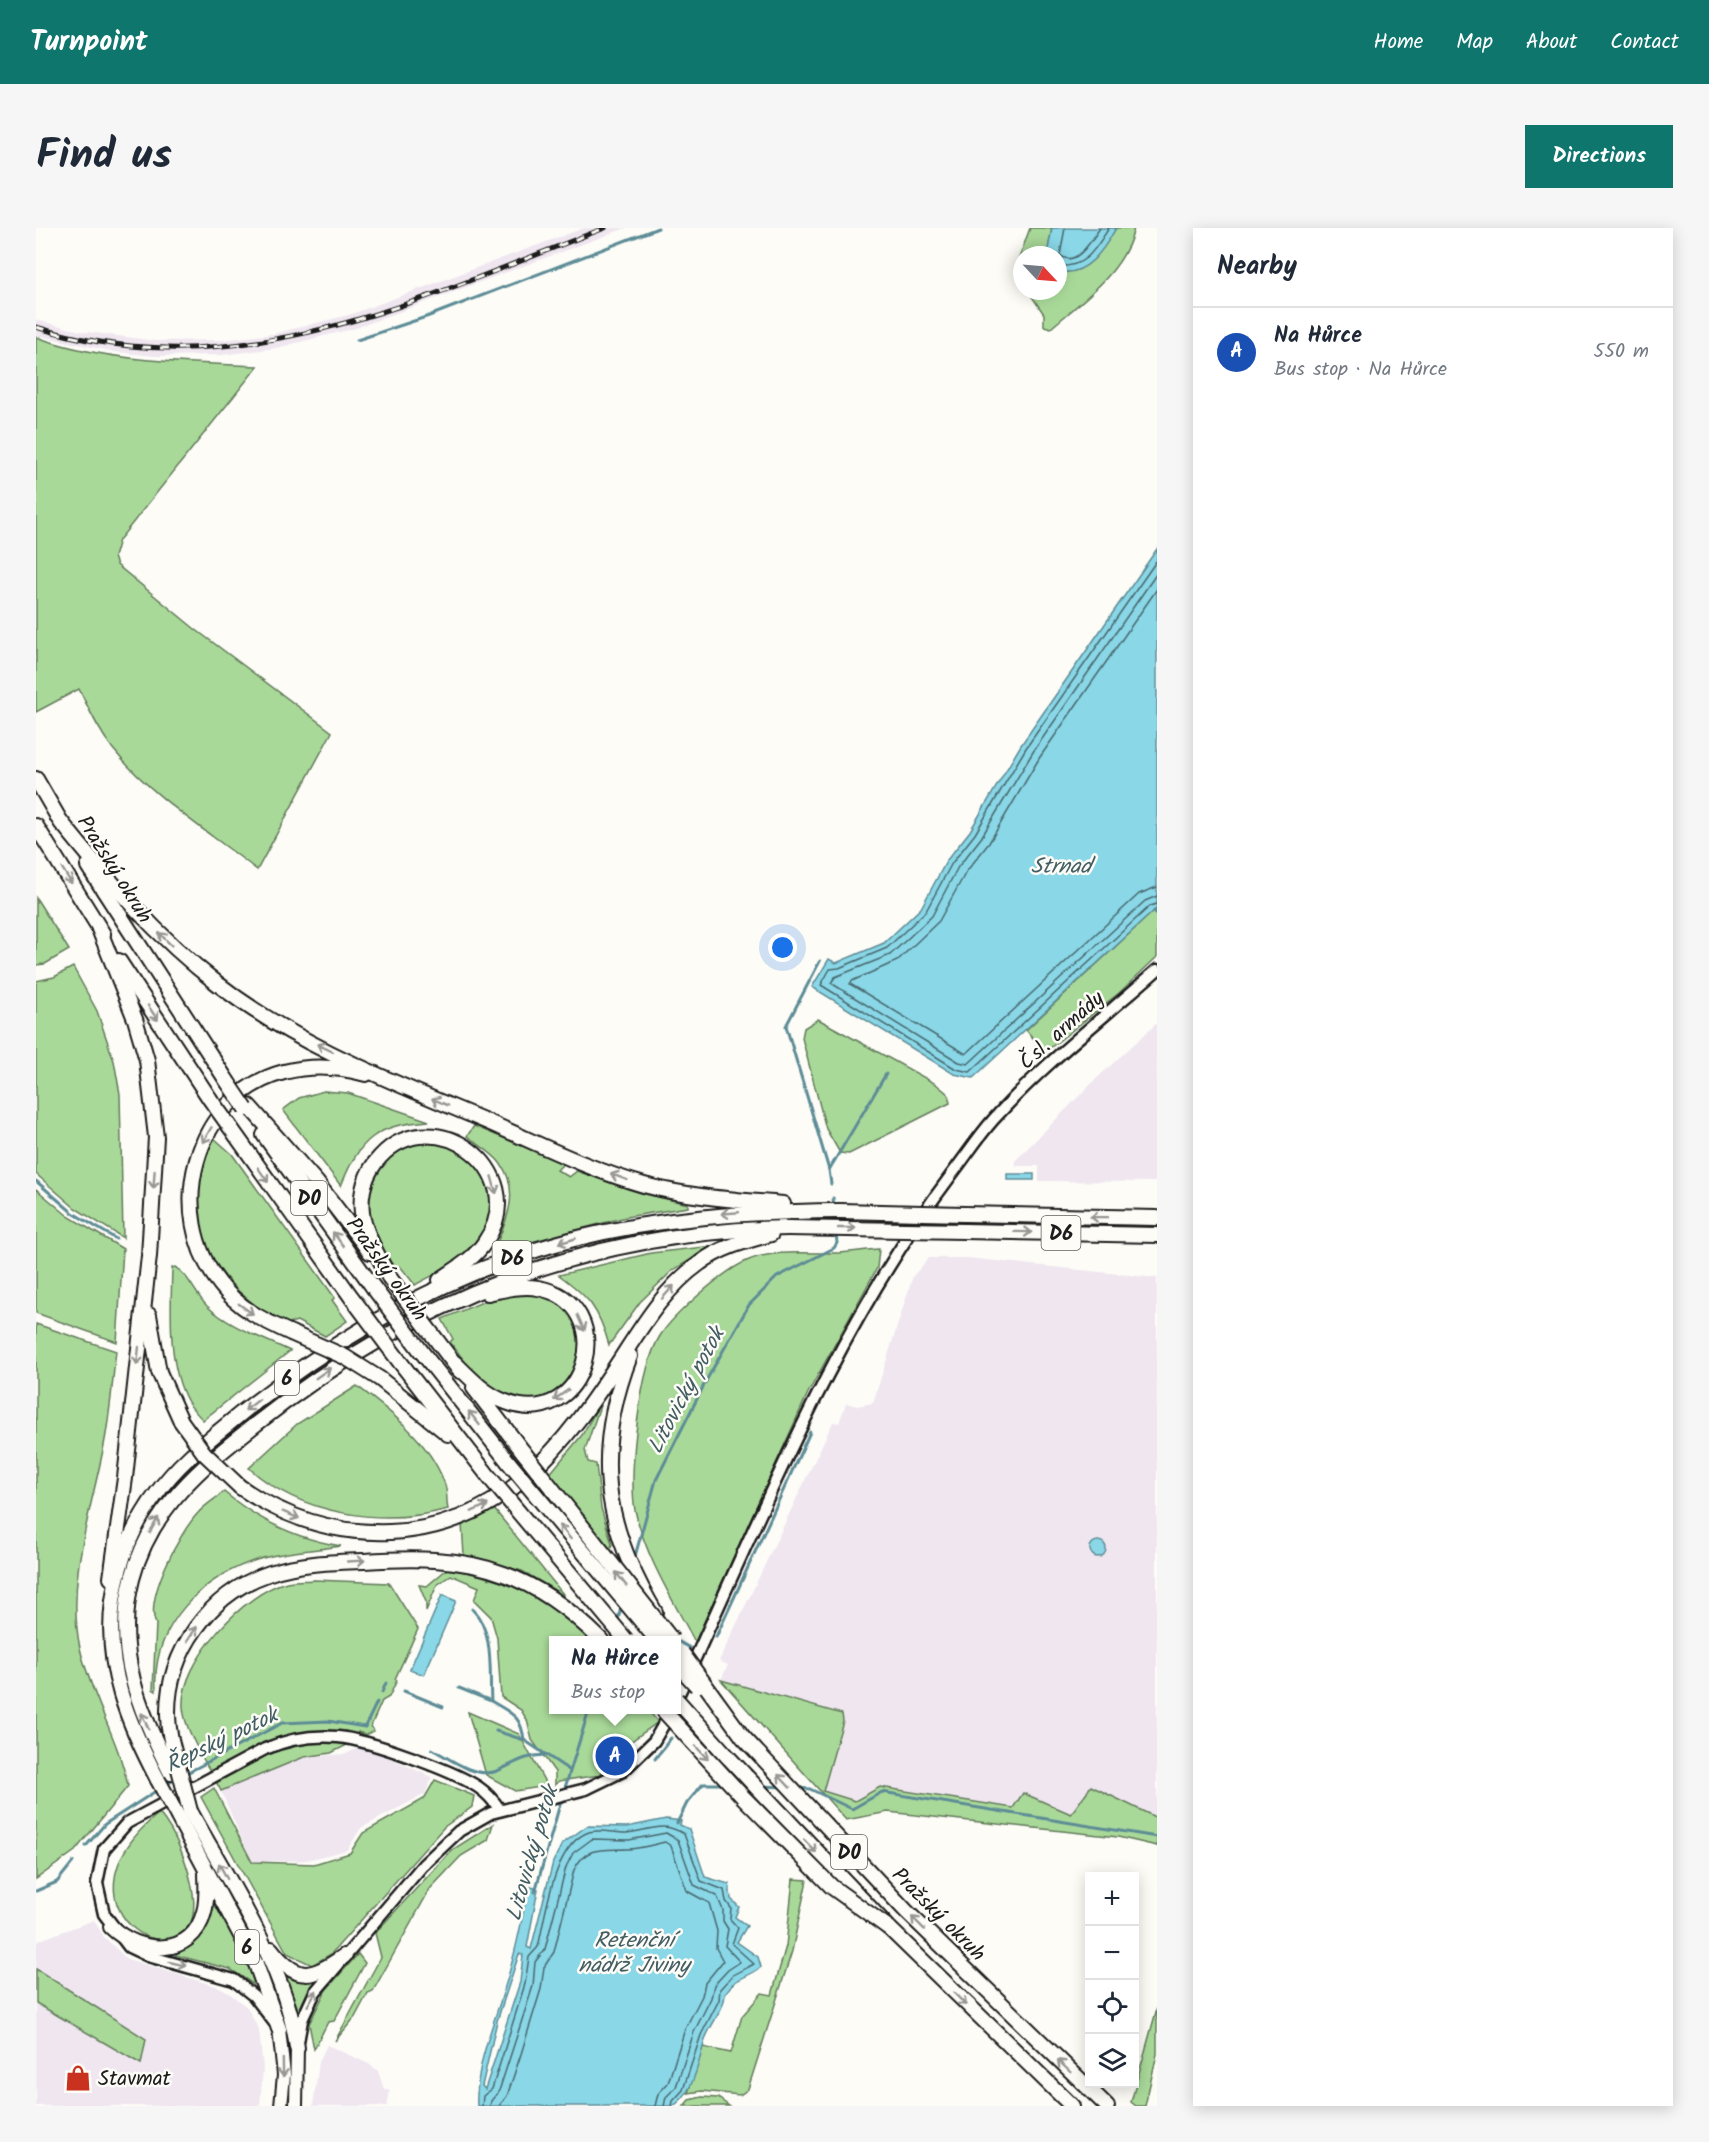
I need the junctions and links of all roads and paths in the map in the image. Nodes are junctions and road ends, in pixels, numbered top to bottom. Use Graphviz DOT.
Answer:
graph roads {
  1 [pos="36,779"];
  2 [pos="58,818"];
  3 [pos="36,826"];
  4 [pos="99,928"];
  5 [pos="1157,970"];
  6 [pos="416,1092"];
  7 [pos="247,1108"];
  8 [pos="789,1208"];
  9 [pos="1157,1218"];
  10 [pos="788,1228"];
  11 [pos="1157,1234"];
  12 [pos="149,1256"];
  13 [pos="389,1277"];
  14 [pos="453,1299"];
  15 [pos="406,1305"];
  16 [pos="642,1326"];
  17 [pos="455,1364"];
  18 [pos="471,1454"];
  19 [pos="111,1628"];
  20 [pos="596,1636"];
  21 [pos="622,1636"];
  22 [pos="653,1636"];
  23 [pos="667,1636"];
  24 [pos="669,1636"];
  25 [pos="681,1655"];
  26 [pos="681,1688"];
  27 [pos="681,1705"];
  28 [pos="667,1714"];
  29 [pos="670,1714"];
  30 [pos="169,1774"];
  31 [pos="500,1810"];
  32 [pos="184,1814"];
  33 [pos="206,1869"];
  34 [pos="250,1923"];
  35 [pos="111,1927"];
  36 [pos="889,1928"];
  37 [pos="344,1956"];
  38 [pos="279,2029"];
  39 [pos="297,2048"];
  40 [pos="281,2106"];
  41 [pos="296,2106"];
  42 [pos="1072,2106"];
  43 [pos="1107,2106"];
  1 -- 2 [label="highway, Pražský okruh / D0"];
  6 -- 2 [label="highway, one-way"];
  2 -- 7 [label="highway, Pražský okruh / D0, bridge"];
  3 -- 4 [label="highway, D0, one-way"];
  4 -- 12 [label="highway, one-way"];
  4 -- 18 [label="highway, D0, one-way, bridge"];
  5 -- 26 [label="main road, Čsl. armády"];
  8 -- 6 [label="highway, one-way"];
  6 -- 18 [label="highway, one-way, bridge"];
  7 -- 13 [label="highway"];
  22 -- 7 [label="highway, Pražský okruh / D0, one-way, bridge"];
  9 -- 8 [label="highway, D6, one-way, bridge"];
  8 -- 15 [label="highway, D6, one-way"];
  10 -- 11 [label="highway, D6, one-way, bridge"];
  10 -- 14 [label="highway, D6"];
  16 -- 10 [label="highway, one-way"];
  12 -- 16 [label="highway, one-way, bridge"];
  12 -- 19 [label="highway, one-way"];
  13 -- 15 [label="highway, one-way"];
  13 -- 17 [label="highway, bridge"];
  14 -- 17 [label="highway, one-way"];
  30 -- 14 [label="highway, 6, one-way"];
  15 -- 19 [label="highway, 6, one-way"];
  16 -- 24 [label="highway, bridge"];
  23 -- 17 [label="highway, one-way, bridge"];
  18 -- 21 [label="highway, D0, bridge"];
  19 -- 30 [label="highway, 6"];
  30 -- 20 [label="highway, one-way"];
  43 -- 25 [label="highway, Pražský okruh / D0, one-way, bridge"];
  27 -- 36 [label="highway, D0, one-way, bridge"];
  28 -- 36 [label="highway, one-way, bridge"];
  29 -- 31 [label="main road"];
  30 -- 32 [label="highway, 6, bridge"];
  30 -- 32 [label="highway, bridge"];
  31 -- 35 [label="main road"];
  31 -- 37 [label="main road"];
  32 -- 33 [label="highway, 6"];
  34 -- 32 [label="highway, 6, one-way"];
  33 -- 35 [label="highway"];
  33 -- 38 [label="highway, 6"];
  34 -- 37 [label="highway"];
  34 -- 39 [label="highway, 6"];
  35 -- 38 [label="main road, one-way"];
  36 -- 42 [label="highway, D0, one-way"];
  39 -- 37 [label="main road, one-way"];
  38 -- 40 [label="main road, 6, one-way"];
  39 -- 41 [label="main road, 6"];
}
